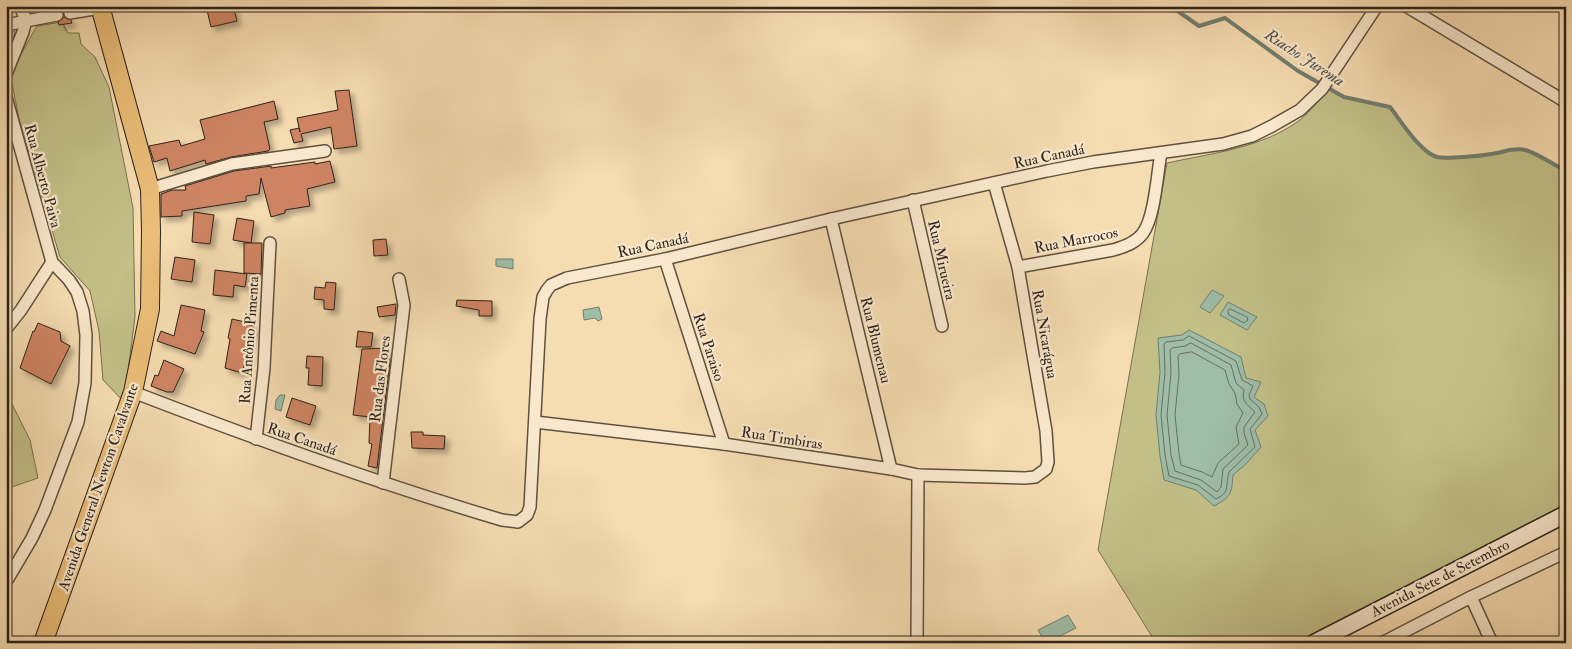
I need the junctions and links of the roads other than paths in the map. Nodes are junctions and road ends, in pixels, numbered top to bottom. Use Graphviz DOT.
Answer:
graph roads {
  1 [pos="20,6"];
  2 [pos="1377,6"];
  3 [pos="1406,6"];
  4 [pos="100,7"];
  5 [pos="70,13"];
  6 [pos="57,15"];
  7 [pos="26,20"];
  8 [pos="6,25"];
  9 [pos="6,74"];
  10 [pos="6,97"];
  11 [pos="1566,102"];
  12 [pos="325,151"];
  13 [pos="1161,153"];
  14 [pos="994,183"];
  15 [pos="150,189"];
  16 [pos="913,200"];
  17 [pos="831,219"];
  18 [pos="270,243"];
  19 [pos="665,259"];
  20 [pos="52,262"];
  21 [pos="1018,267"];
  22 [pos="399,279"];
  23 [pos="942,326"];
  24 [pos="6,329"];
  25 [pos="133,392"];
  26 [pos="535,422"];
  27 [pos="256,439"];
  28 [pos="724,444"];
  29 [pos="891,469"];
  30 [pos="918,475"];
  31 [pos="1025,478"];
  32 [pos="383,483"];
  33 [pos="1566,514"];
  34 [pos="1566,552"];
  35 [pos="6,582"];
  36 [pos="1471,597"];
  37 [pos="43,643"];
  38 [pos="917,643"];
  39 [pos="1314,643"];
  40 [pos="1382,643"];
  41 [pos="1492,643"];
  1 -- 7 [label="street"];
  2 -- 13 [label="street, Rua Canadá"];
  3 -- 11 [label="street"];
  4 -- 5 [label="street"];
  4 -- 15 [label="main road, Avenida General Newton Cavalvante"];
  6 -- 7 [label="street"];
  7 -- 8 [label="street"];
  7 -- 9 [label="street"];
  10 -- 20 [label="street, Rua Alberto Paiva"];
  12 -- 15 [label="street"];
  13 -- 14 [label="street, Rua Canadá"];
  13 -- 21 [label="street, Rua Marrocos"];
  14 -- 16 [label="street, Rua Canadá"];
  14 -- 21 [label="street, Rua Nicarágua"];
  15 -- 25 [label="main road, Avenida General Newton Cavalvante"];
  16 -- 17 [label="street, Rua Canadá"];
  16 -- 23 [label="street, Rua Mirueira"];
  17 -- 19 [label="street, Rua Canadá"];
  17 -- 29 [label="street, Rua Blumenau"];
  18 -- 27 [label="street, Rua Antônio Pimenta"];
  19 -- 26 [label="street, Rua Canadá"];
  19 -- 28 [label="street, Rua Paraiso"];
  20 -- 24 [label="street"];
  20 -- 35 [label="street"];
  21 -- 31 [label="street, Rua Nicarágua"];
  22 -- 32 [label="street, Rua das Flores"];
  25 -- 27 [label="street, Rua Canadá"];
  25 -- 37 [label="main road, Avenida General Newton Cavalvante"];
  26 -- 28 [label="street, Rua Timbiras"];
  26 -- 32 [label="street, Rua Canadá"];
  27 -- 32 [label="street, Rua Canadá"];
  28 -- 29 [label="street, Rua Timbiras"];
  29 -- 30 [label="street, Rua Timbiras"];
  30 -- 31 [label="street, Rua Timbiras"];
  30 -- 38 [label="street"];
  33 -- 39 [label="main road, Avenida Sete de Setembro"];
  34 -- 36 [label="street"];
  36 -- 40 [label="street"];
  36 -- 41 [label="street"];
}
